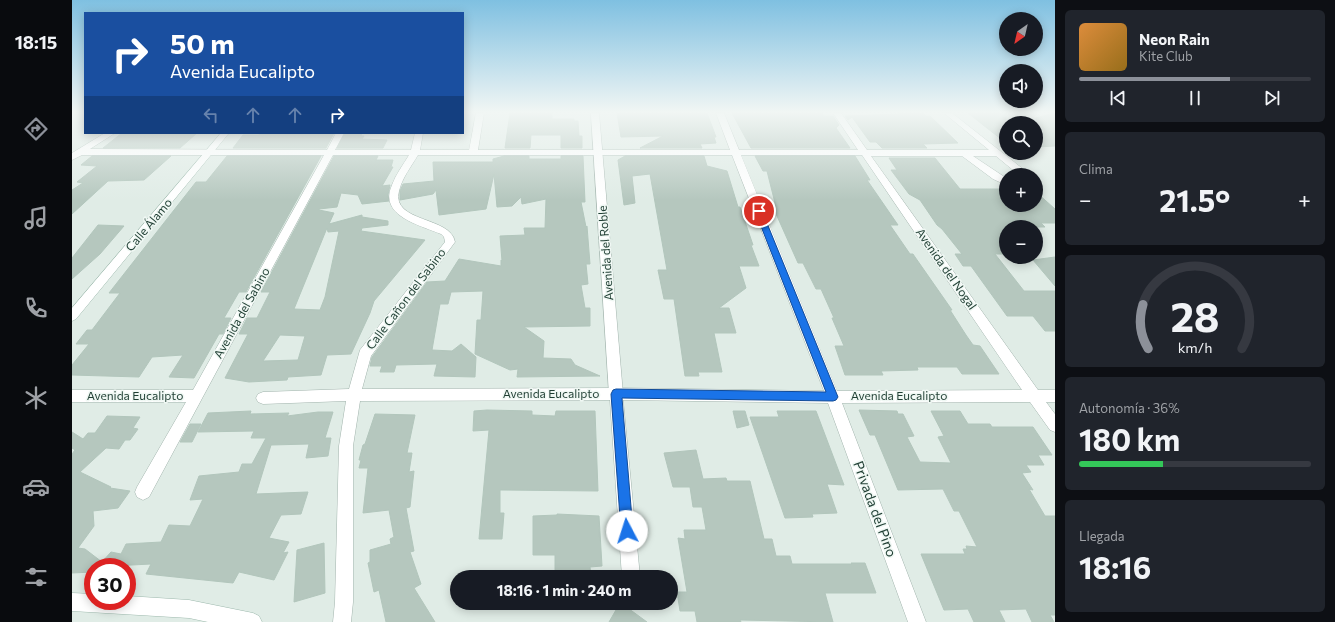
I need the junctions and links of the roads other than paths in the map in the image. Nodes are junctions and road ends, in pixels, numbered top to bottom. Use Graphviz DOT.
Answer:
graph roads {
  1 [pos="97,142"];
  2 [pos="218,142"];
  3 [pos="335,142"];
  4 [pos="417,142"];
  5 [pos="476,142"];
  6 [pos="597,142"];
  7 [pos="731,142"];
  8 [pos="857,142"];
  9 [pos="984,142"];
  10 [pos="80,152"];
  11 [pos="209,153"];
  12 [pos="330,153"];
  13 [pos="415,153"];
  14 [pos="474,153"];
  15 [pos="598,153"];
  16 [pos="865,153"];
  17 [pos="964,153"];
  18 [pos="997,153"];
  19 [pos="736,154"];
  20 [pos="72,157"];
  21 [pos="1016,168"];
  22 [pos="999,178"];
  23 [pos="72,316"];
  24 [pos="354,394"];
  25 [pos="616,394"];
  26 [pos="72,396"];
  27 [pos="197,396"];
  28 [pos="1036,396"];
  29 [pos="1055,396"];
  30 [pos="833,397"];
  31 [pos="263,398"];
  32 [pos="1055,426"];
  33 [pos="143,492"];
  34 [pos="629,570"];
  35 [pos="72,602"];
  36 [pos="253,622"];
  37 [pos="342,622"];
  38 [pos="917,622"];
  1 -- 10 [label="street"];
  2 -- 11 [label="street, Calle Álamo"];
  3 -- 12 [label="street, Avenida del Sabino"];
  4 -- 13 [label="street, Calle Cañon del Sabino"];
  5 -- 14 [label="street"];
  6 -- 15 [label="street, Avenida del Roble"];
  7 -- 19 [label="street, Privada del Pino"];
  8 -- 16 [label="street, Avenida del Nogal"];
  9 -- 18 [label="street"];
  10 -- 11 [label="street"];
  10 -- 20 [label="street"];
  11 -- 12 [label="street"];
  11 -- 23 [label="street, Calle Álamo"];
  12 -- 13 [label="street"];
  12 -- 27 [label="street, Avenida del Sabino"];
  13 -- 14 [label="street"];
  13 -- 24 [label="street, Calle Cañon del Sabino"];
  14 -- 15 [label="street"];
  15 -- 19 [label="street"];
  15 -- 25 [label="street, Avenida del Roble"];
  16 -- 17 [label="street"];
  16 -- 19 [label="street"];
  16 -- 28 [label="street, Avenida del Nogal"];
  17 -- 18 [label="street"];
  17 -- 22 [label="street"];
  18 -- 21 [label="street"];
  19 -- 30 [label="street, Privada del Pino"];
  24 -- 25 [label="street, Avenida Eucalipto"];
  24 -- 31 [label="street, Avenida Eucalipto"];
  24 -- 37 [label="street, Calle Cañon del Sabino"];
  25 -- 30 [label="street, Avenida Eucalipto"];
  25 -- 34 [label="street, Avenida del Roble"];
  26 -- 27 [label="street, Avenida Eucalipto"];
  27 -- 33 [label="street, Avenida del Sabino"];
  28 -- 29 [label="street, Avenida Eucalipto"];
  28 -- 30 [label="street, Avenida Eucalipto"];
  28 -- 32 [label="street, Avenida del Nogal"];
  30 -- 38 [label="street, Privada del Pino"];
  35 -- 36 [label="street"];
}
